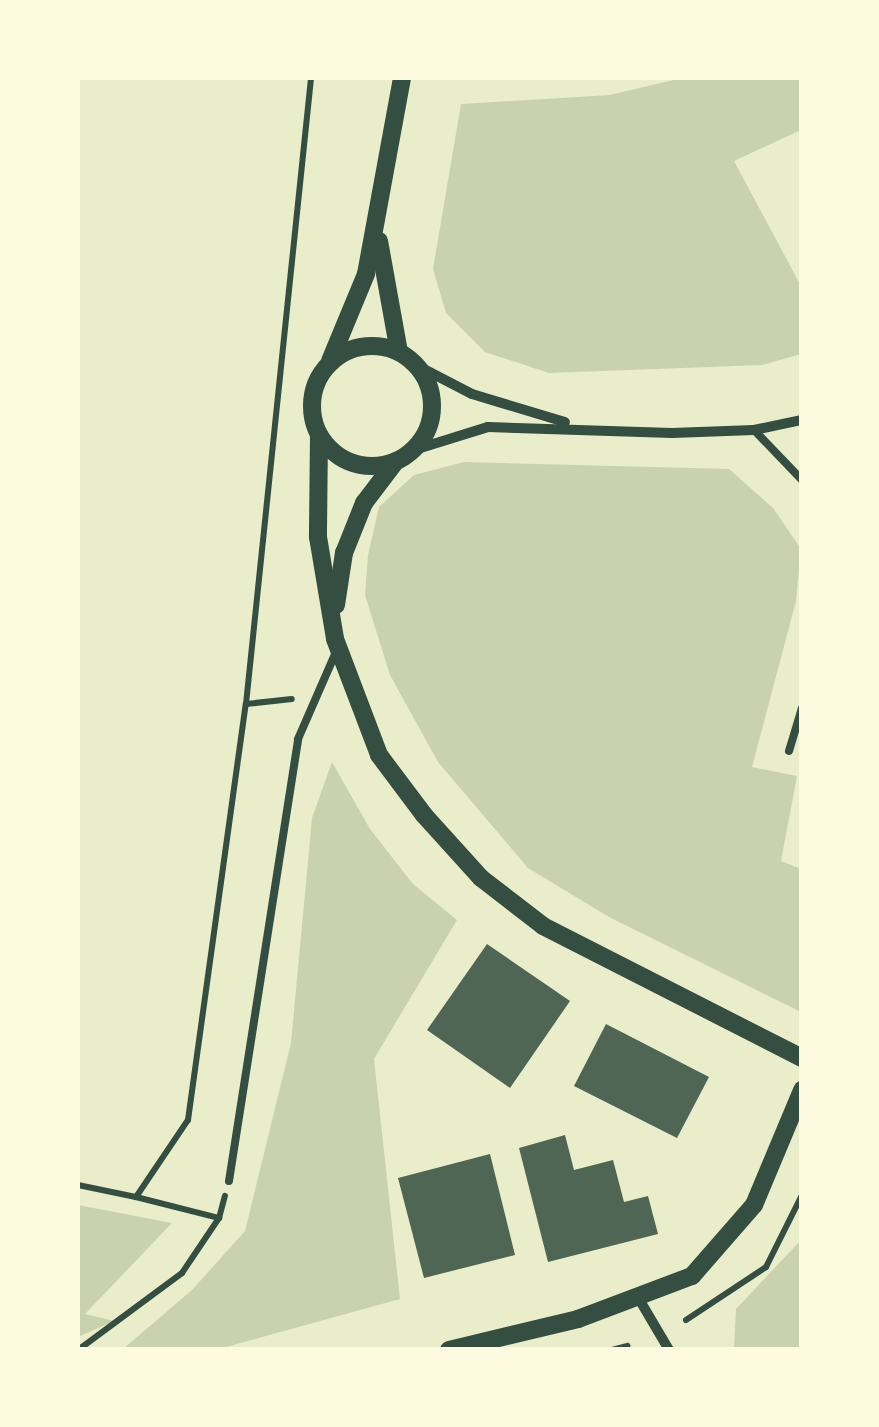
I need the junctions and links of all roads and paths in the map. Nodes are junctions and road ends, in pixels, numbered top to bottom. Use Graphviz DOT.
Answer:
graph roads {
  1 [pos="311,78"];
  2 [pos="402,78"];
  3 [pos="378,226"];
  4 [pos="399,352"];
  5 [pos="330,362"];
  6 [pos="416,365"];
  7 [pos="802,420"];
  8 [pos="605,430"];
  9 [pos="754,430"];
  10 [pos="319,435"];
  11 [pos="414,450"];
  12 [pos="396,461"];
  13 [pos="802,480"];
  14 [pos="337,643"];
  15 [pos="318,696"];
  16 [pos="246,704"];
  17 [pos="802,708"];
  18 [pos="788,751"];
  19 [pos="802,1058"];
  20 [pos="802,1090"];
  21 [pos="229,1180"];
  22 [pos="78,1185"];
  23 [pos="802,1195"];
  24 [pos="136,1197"];
  25 [pos="219,1218"];
  26 [pos="639,1300"];
  27 [pos="686,1320"];
  28 [pos="626,1346"];
  29 [pos="78,1350"];
  30 [pos="449,1350"];
  31 [pos="612,1350"];
  32 [pos="670,1350"];
  1 -- 16 [label="path"];
  2 -- 3 [label="street"];
  3 -- 4 [label="street"];
  3 -- 5 [label="street"];
  4 -- 5 [label="street"];
  4 -- 6 [label="street"];
  5 -- 10 [label="street"];
  6 -- 8 [label="street"];
  6 -- 11 [label="street"];
  7 -- 9 [label="street"];
  8 -- 9 [label="street"];
  8 -- 11 [label="street"];
  9 -- 13 [label="lane"];
  10 -- 12 [label="street"];
  10 -- 14 [label="street"];
  11 -- 12 [label="street"];
  12 -- 14 [label="street"];
  14 -- 15 [label="lane"];
  14 -- 19 [label="street"];
  15 -- 16 [label="path"];
  15 -- 21 [label="lane"];
  16 -- 24 [label="path"];
  17 -- 18 [label="lane"];
  20 -- 26 [label="street"];
  21 -- 25 [label="path"];
  22 -- 24 [label="path"];
  23 -- 27 [label="path"];
  24 -- 25 [label="path"];
  25 -- 29 [label="path"];
  26 -- 30 [label="street"];
  26 -- 32 [label="street"];
  28 -- 31 [label="path"];
}
